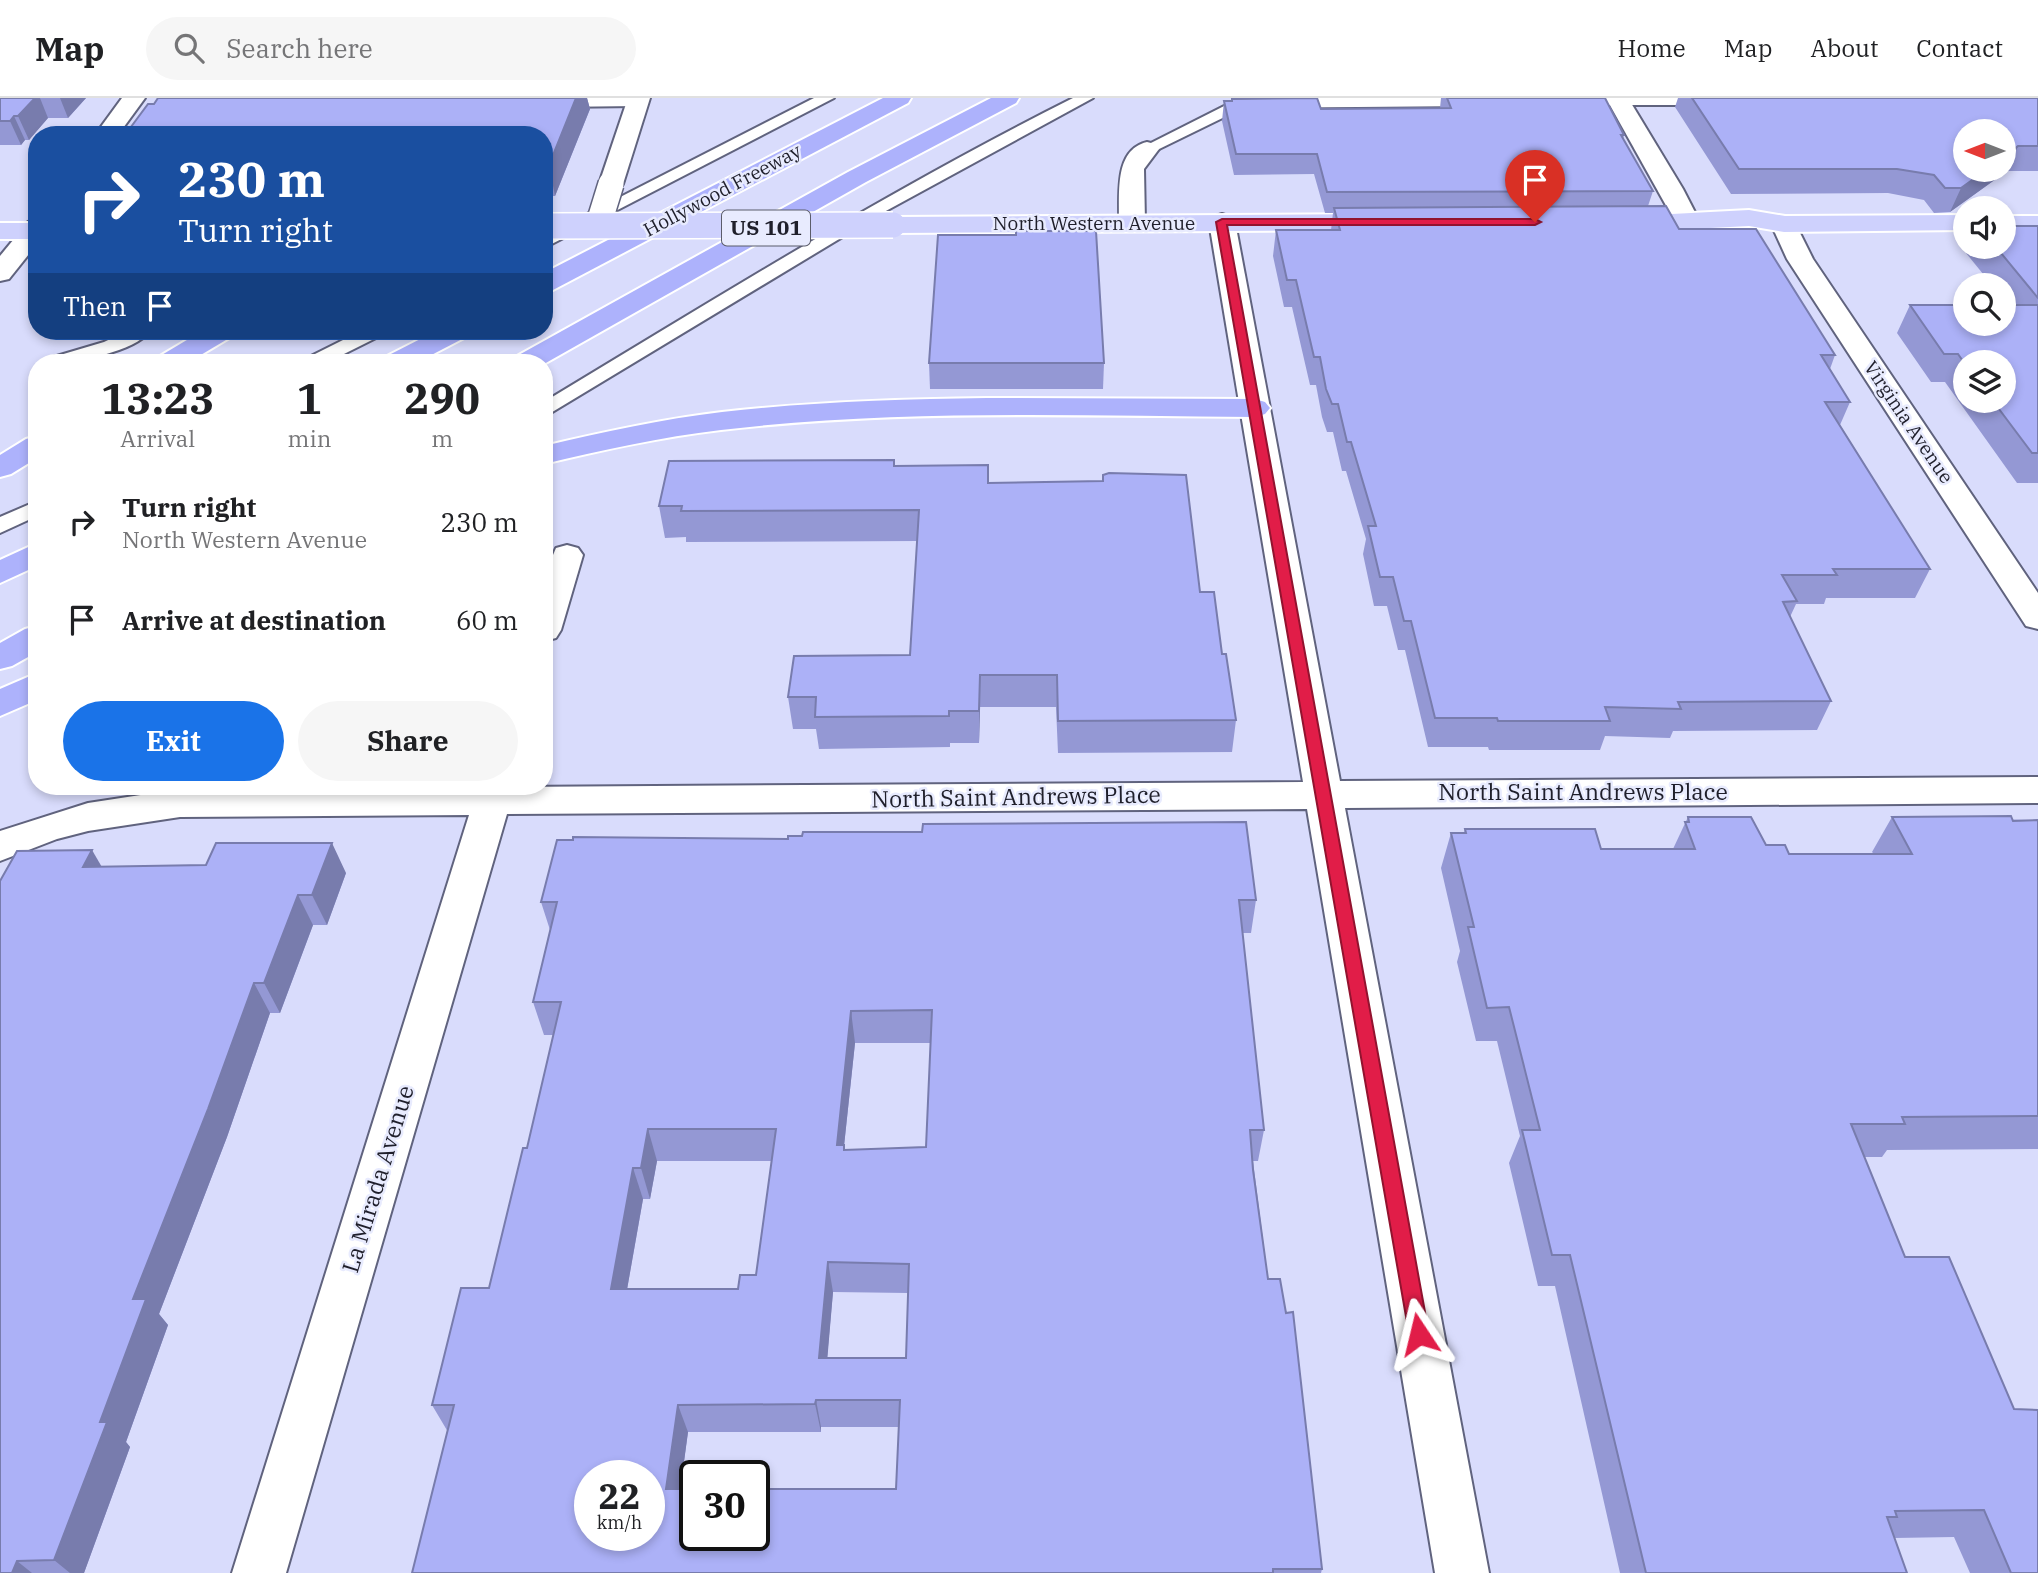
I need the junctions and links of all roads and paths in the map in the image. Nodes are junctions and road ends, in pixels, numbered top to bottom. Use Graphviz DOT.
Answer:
graph roads {
  1 [pos="825,98"];
  2 [pos="900,98"];
  3 [pos="1008,98"];
  4 [pos="1085,98"];
  5 [pos="1617,99"];
  6 [pos="639,100"];
  7 [pos="1578,100"];
  8 [pos="1730,100"];
  9 [pos="1487,101"];
  10 [pos="138,102"];
  11 [pos="539,102"];
  12 [pos="115,126"];
  13 [pos="1147,149"];
  14 [pos="1222,222"];
  15 [pos="1402,222"];
  16 [pos="1605,222"];
  17 [pos="1687,222"];
  18 [pos="1132,223"];
  19 [pos="1953,223"];
  20 [pos="2016,223"];
  21 [pos="1784,224"];
  22 [pos="2038,224"];
  23 [pos="553,226"];
  24 [pos="598,226"];
  25 [pos="28,230"];
  26 [pos="0,231"];
  27 [pos="553,238"];
  28 [pos="28,240"];
  29 [pos="0,274"];
  30 [pos="553,279"];
  31 [pos="123,340"];
  32 [pos="206,340"];
  33 [pos="357,340"];
  34 [pos="439,340"];
  35 [pos="84,354"];
  36 [pos="183,354"];
  37 [pos="330,354"];
  38 [pos="412,354"];
  39 [pos="541,354"];
  40 [pos="553,406"];
  41 [pos="1255,408"];
  42 [pos="28,451"];
  43 [pos="553,453"];
  44 [pos="0,468"];
  45 [pos="28,512"];
  46 [pos="0,526"];
  47 [pos="568,555"];
  48 [pos="28,559"];
  49 [pos="0,573"];
  50 [pos="553,602"];
  51 [pos="2038,618"];
  52 [pos="28,642"];
  53 [pos="0,658"];
  54 [pos="28,690"];
  55 [pos="0,704"];
  56 [pos="2038,790"];
  57 [pos="1323,793"];
  58 [pos="553,794"];
  59 [pos="464,795"];
  60 [pos="495,795"];
  61 [pos="0,847"];
  62 [pos="259,1573"];
  63 [pos="1462,1573"];
  1 -- 27 [label="lane"];
  2 -- 30 [label="highway, Hollywood Freeway / US 101"];
  3 -- 39 [label="highway, US 101"];
  4 -- 40 [label="lane"];
  5 -- 7 [label="lane"];
  5 -- 8 [label="lane"];
  5 -- 17 [label="street"];
  6 -- 11 [label="lane"];
  6 -- 24 [label="street, bridge"];
  9 -- 13 [label="lane"];
  10 -- 12 [label="street"];
  13 -- 18 [label="street"];
  14 -- 15 [label="main road, North Western Avenue"];
  14 -- 18 [label="main road, North Western Avenue"];
  14 -- 41 [label="street"];
  16 -- 17 [label="main road"];
  17 -- 21 [label="main road"];
  18 -- 24 [label="main road, North Western Avenue, bridge"];
  19 -- 21 [label="main road"];
  20 -- 22 [label="main road"];
  21 -- 51 [label="street, Virginia Avenue"];
  23 -- 24 [label="main road, North Western Avenue, bridge"];
  25 -- 26 [label="main road"];
  28 -- 29 [label="street"];
  31 -- 35 [label="lane"];
  32 -- 36 [label="highway"];
  33 -- 37 [label="lane"];
  34 -- 38 [label="highway"];
  41 -- 43 [label="highway"];
  41 -- 57 [label="street"];
  42 -- 44 [label="highway"];
  45 -- 46 [label="lane"];
  47 -- 50 [label="street"];
  48 -- 49 [label="highway"];
  52 -- 53 [label="highway"];
  54 -- 55 [label="highway"];
  56 -- 57 [label="street, North Saint Andrews Place"];
  57 -- 58 [label="street, North Saint Andrews Place"];
  57 -- 63 [label="street"];
  59 -- 61 [label="street, North Saint Andrews Place"];
  60 -- 62 [label="street, La Mirada Avenue"];
}
